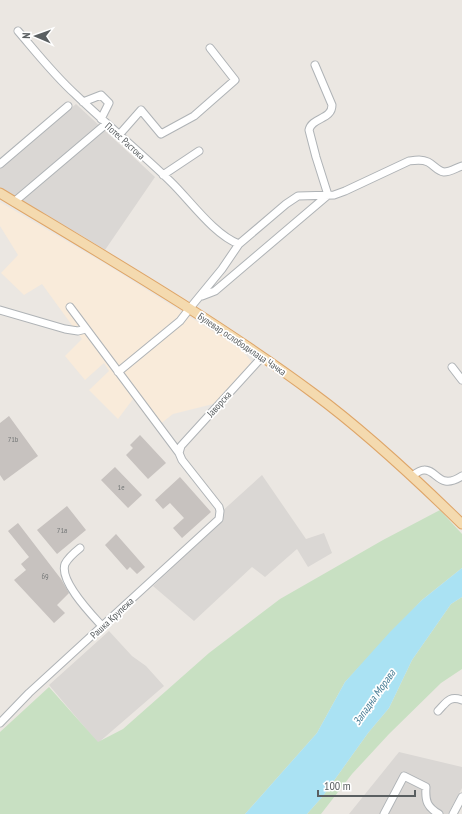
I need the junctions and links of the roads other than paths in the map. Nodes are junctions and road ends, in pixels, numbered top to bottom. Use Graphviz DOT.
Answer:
graph roads {
  1 [pos="18,31"];
  2 [pos="210,48"];
  3 [pos="315,65"];
  4 [pos="83,102"];
  5 [pos="68,106"];
  6 [pos="104,122"];
  7 [pos="119,136"];
  8 [pos="199,151"];
  9 [pos="0,164"];
  10 [pos="462,166"];
  11 [pos="163,175"];
  12 [pos="0,193"];
  13 [pos="328,195"];
  14 [pos="14,202"];
  15 [pos="239,244"];
  16 [pos="200,296"];
  17 [pos="70,307"];
  18 [pos="190,308"];
  19 [pos="0,310"];
  20 [pos="86,329"];
  21 [pos="262,357"];
  22 [pos="452,367"];
  23 [pos="118,372"];
  24 [pos="462,380"];
  25 [pos="179,453"];
  26 [pos="412,476"];
  27 [pos="462,476"];
  28 [pos="462,524"];
  29 [pos="80,548"];
  30 [pos="102,626"];
  31 [pos="462,700"];
  32 [pos="438,711"];
  33 [pos="0,723"];
  34 [pos="462,797"];
  35 [pos="384,814"];
  36 [pos="439,814"];
  37 [pos="453,814"];
  1 -- 4 [label="street, Потес Растока"];
  2 -- 7 [label="street"];
  3 -- 13 [label="street"];
  4 -- 6 [label="street, Потес Растока"];
  4 -- 6 [label="street"];
  5 -- 9 [label="street"];
  6 -- 7 [label="street, Потес Растока"];
  6 -- 14 [label="street"];
  7 -- 11 [label="street, Потес Растока"];
  8 -- 11 [label="street"];
  10 -- 13 [label="street"];
  11 -- 15 [label="street, Потес Растока"];
  12 -- 14 [label="main road, Булевар ослободилаца Чачка"];
  13 -- 15 [label="street"];
  13 -- 16 [label="street"];
  14 -- 18 [label="main road, Булевар ослободилаца Чачка"];
  15 -- 16 [label="street"];
  16 -- 18 [label="street"];
  17 -- 20 [label="street"];
  18 -- 21 [label="main road, Булевар ослободилаца Чачка"];
  18 -- 23 [label="street"];
  19 -- 20 [label="street"];
  20 -- 23 [label="street"];
  21 -- 25 [label="street, Јаворска"];
  21 -- 26 [label="main road, Булевар ослободилаца Чачка"];
  22 -- 24 [label="street"];
  23 -- 25 [label="street"];
  25 -- 30 [label="street, Рашка Крупежа"];
  26 -- 27 [label="street"];
  26 -- 28 [label="main road, Булевар ослободилаца Чачка"];
  29 -- 30 [label="street"];
  30 -- 33 [label="street, Рашка Крупежа"];
  31 -- 32 [label="street"];
  34 -- 37 [label="street"];
  35 -- 36 [label="street"];
}
